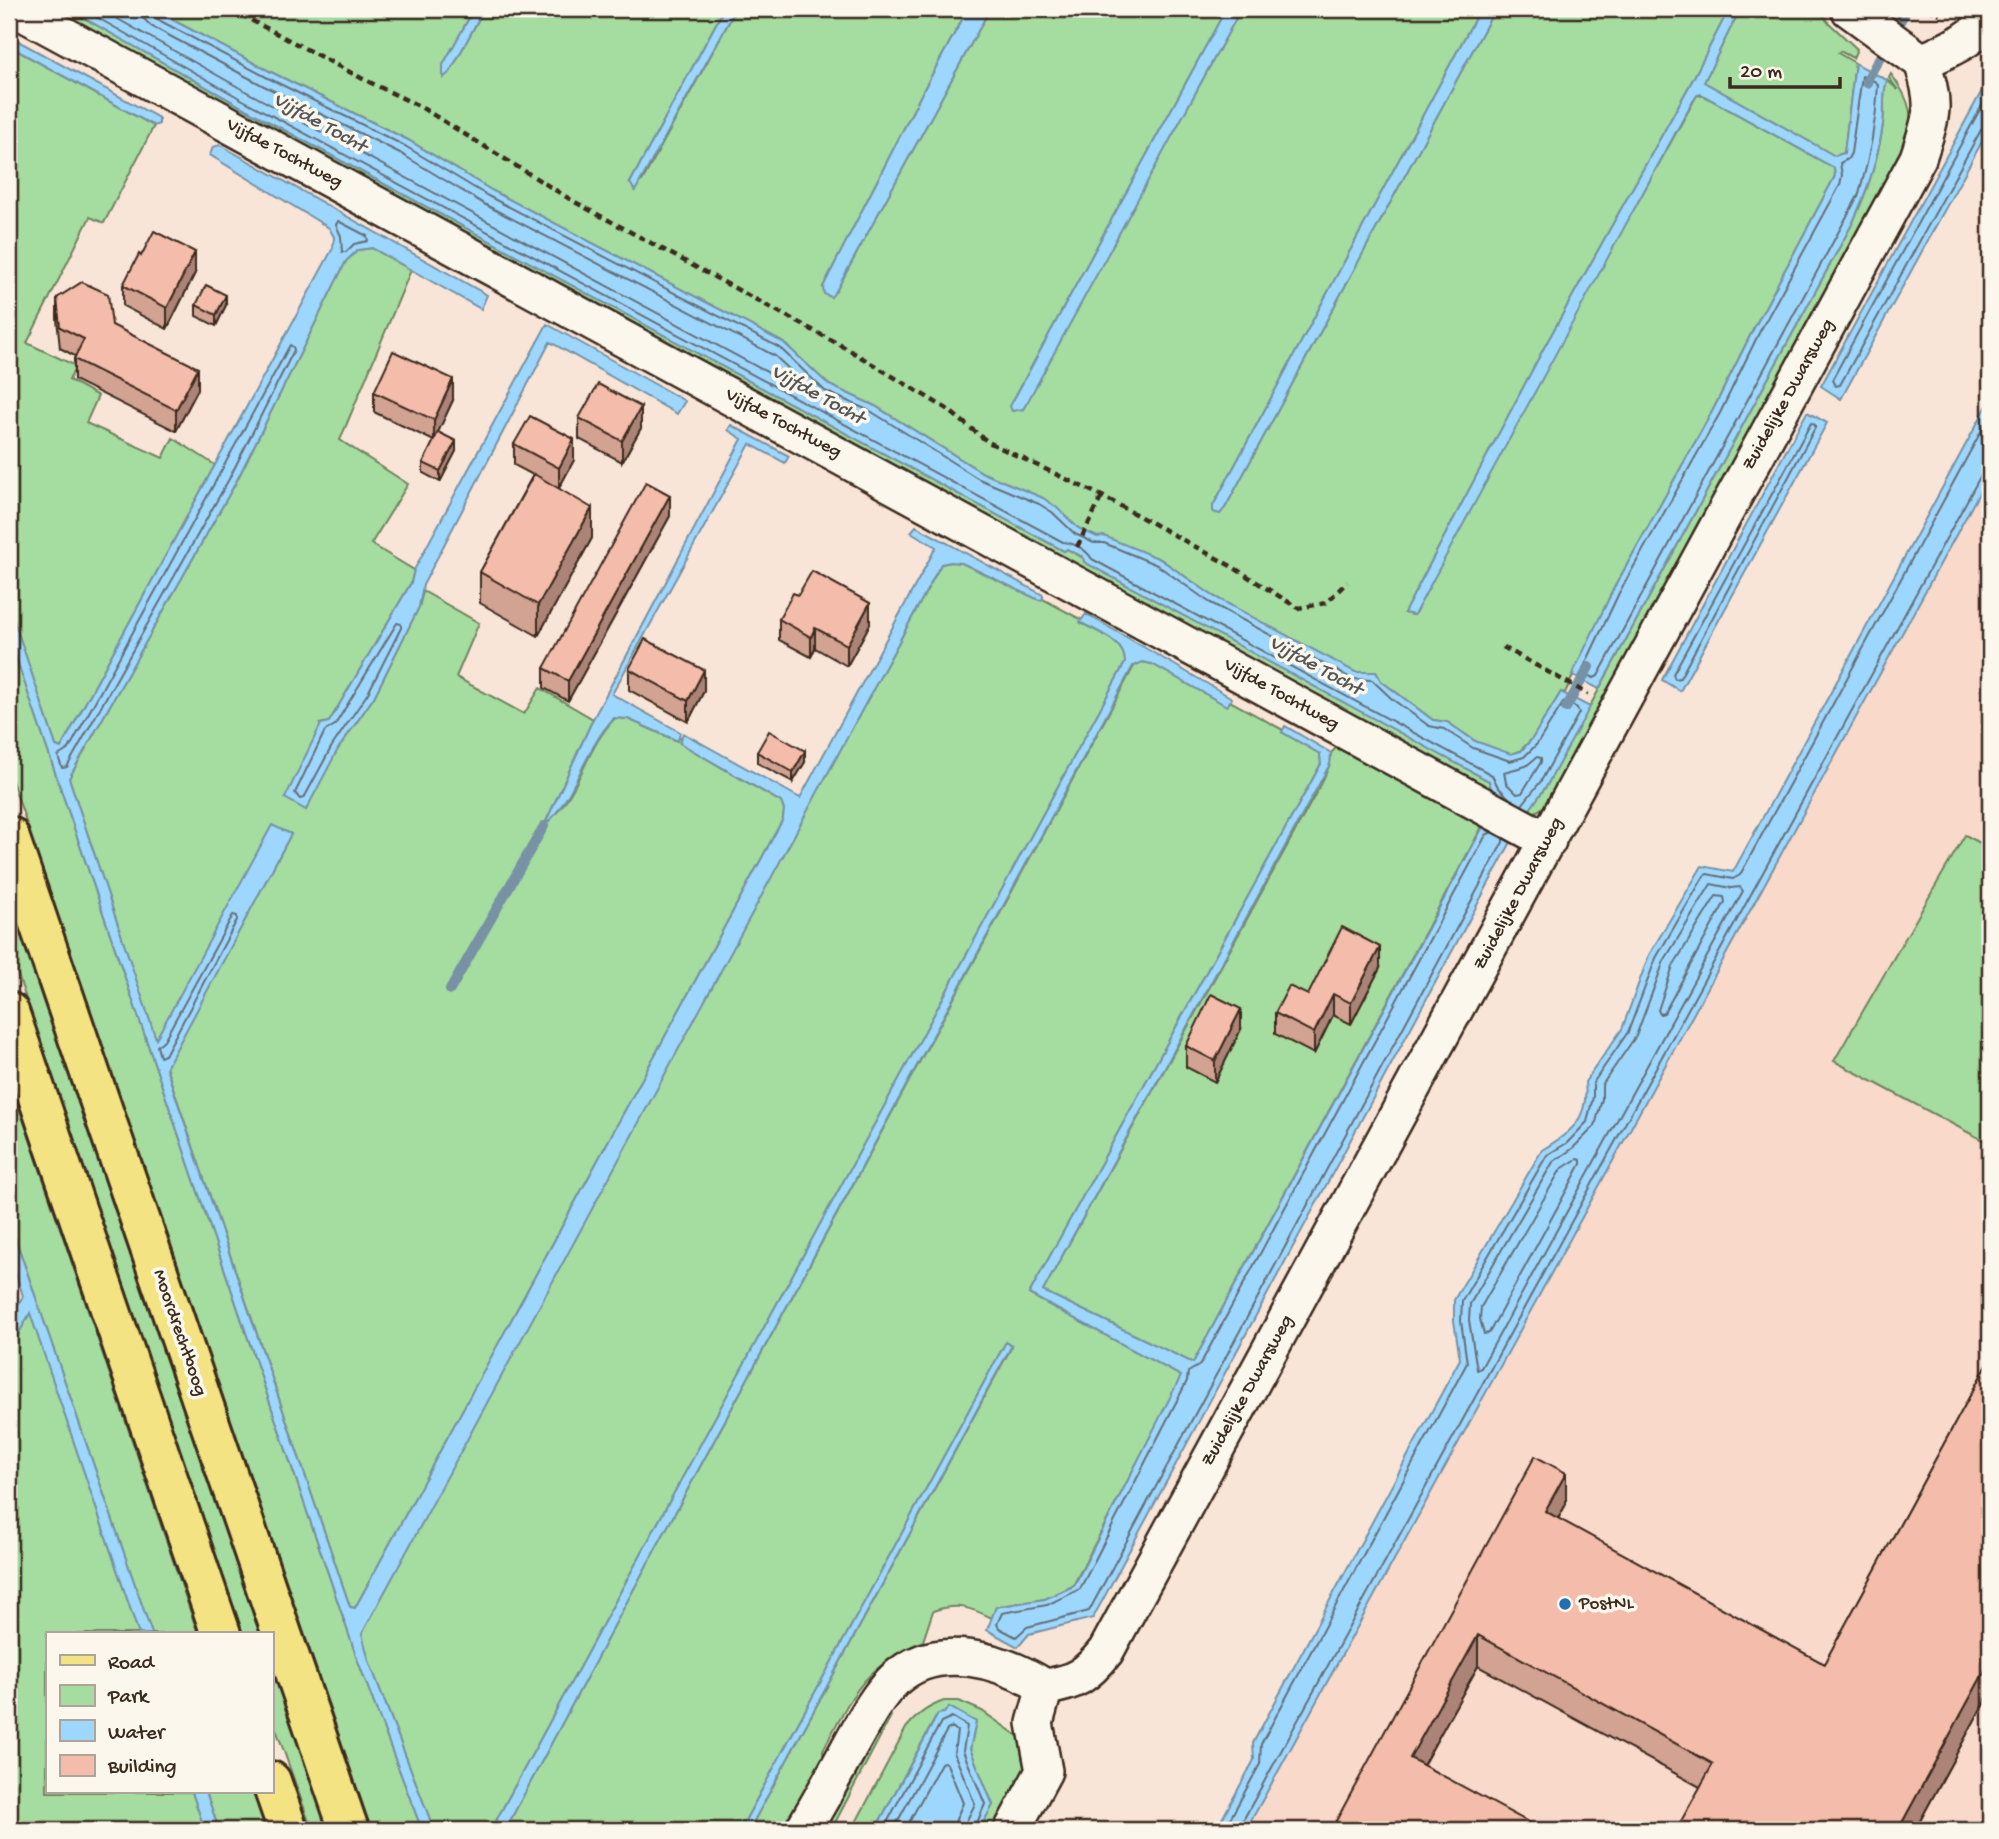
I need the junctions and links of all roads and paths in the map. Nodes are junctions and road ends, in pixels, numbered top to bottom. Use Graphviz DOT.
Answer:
graph roads {
  1 [pos="16,9"];
  2 [pos="230,9"];
  3 [pos="1860,17"];
  4 [pos="1990,17"];
  5 [pos="1913,55"];
  6 [pos="1102,496"];
  7 [pos="1076,550"];
  8 [pos="1347,582"];
  9 [pos="1503,647"];
  10 [pos="1594,698"];
  11 [pos="9,836"];
  12 [pos="1548,841"];
  13 [pos="9,1012"];
  14 [pos="220,1632"];
  15 [pos="1045,1687"];
  16 [pos="273,1787"];
  17 [pos="288,1830"];
  18 [pos="349,1830"];
  19 [pos="803,1830"];
  20 [pos="1012,1830"];
  1 -- 12 [label="street, Vijfde Tochtweg"];
  2 -- 6 [label="path"];
  3 -- 5 [label="street"];
  4 -- 5 [label="street"];
  5 -- 12 [label="street, Zuidelijke Dwarsweg"];
  6 -- 7 [label="path"];
  6 -- 8 [label="path"];
  9 -- 10 [label="path"];
  11 -- 18 [label="main road, Moordrechtboog"];
  12 -- 15 [label="street, Zuidelijke Dwarsweg"];
  13 -- 14 [label="main road"];
  15 -- 19 [label="street"];
  15 -- 20 [label="street"];
  16 -- 17 [label="main road"];
}
